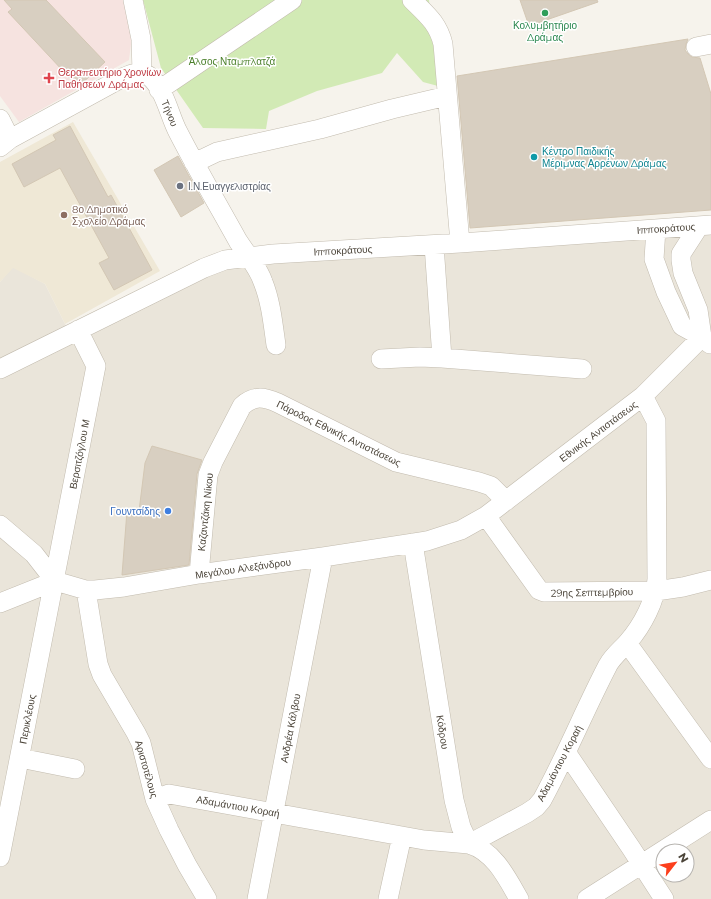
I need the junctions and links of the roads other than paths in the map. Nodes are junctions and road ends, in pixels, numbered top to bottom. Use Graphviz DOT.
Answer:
graph roads {
  1 [pos="133,0"];
  2 [pos="292,0"];
  3 [pos="412,0"];
  4 [pos="142,73"];
  5 [pos="159,90"];
  6 [pos="446,96"];
  7 [pos="0,119"];
  8 [pos="5,143"];
  9 [pos="194,163"];
  10 [pos="705,226"];
  11 [pos="656,229"];
  12 [pos="460,243"];
  13 [pos="434,245"];
  14 [pos="248,257"];
  15 [pos="78,330"];
  16 [pos="706,341"];
  17 [pos="276,345"];
  18 [pos="442,358"];
  19 [pos="381,359"];
  20 [pos="1,366"];
  21 [pos="582,369"];
  22 [pos="643,396"];
  23 [pos="260,397"];
  24 [pos="506,501"];
  25 [pos="486,516"];
  26 [pos="0,525"];
  27 [pos="413,543"];
  28 [pos="323,557"];
  29 [pos="199,574"];
  30 [pos="711,580"];
  31 [pos="55,581"];
  32 [pos="86,590"];
  33 [pos="656,591"];
  34 [pos="0,603"];
  35 [pos="627,643"];
  36 [pos="566,752"];
  37 [pos="20,758"];
  38 [pos="711,759"];
  39 [pos="75,769"];
  40 [pos="155,799"];
  41 [pos="274,813"];
  42 [pos="711,820"];
  43 [pos="3,823"];
  44 [pos="402,836"];
  45 [pos="469,844"];
  46 [pos="0,857"];
  47 [pos="642,864"];
  48 [pos="207,899"];
  49 [pos="257,899"];
  50 [pos="388,899"];
  51 [pos="519,899"];
  52 [pos="587,899"];
  53 [pos="664,899"];
  1 -- 4 [label="street"];
  2 -- 5 [label="street"];
  3 -- 6 [label="street"];
  4 -- 5 [label="street, Τήνου"];
  4 -- 8 [label="street"];
  5 -- 9 [label="street, Τήνου"];
  6 -- 9 [label="street"];
  6 -- 12 [label="street"];
  7 -- 8 [label="street"];
  9 -- 14 [label="street, Τήνου"];
  10 -- 11 [label="street, Ιπποκράτους"];
  10 -- 16 [label="street"];
  11 -- 12 [label="street, Ιπποκράτους"];
  11 -- 16 [label="street"];
  12 -- 13 [label="street, Ιπποκράτους"];
  13 -- 14 [label="street, Ιπποκράτους"];
  13 -- 18 [label="street"];
  14 -- 15 [label="street, Ιπποκράτους"];
  14 -- 17 [label="street, Τήνου"];
  15 -- 20 [label="street, Ιπποκράτους"];
  15 -- 31 [label="street, Βερσιτζόγλου Μ"];
  16 -- 22 [label="street, Εθνικής Αντιστάσεως"];
  18 -- 19 [label="street"];
  18 -- 21 [label="street"];
  22 -- 24 [label="street, Εθνικής Αντιστάσεως"];
  22 -- 33 [label="street, Αδαμάντιου Κοραή"];
  23 -- 24 [label="street, Πάροδος Εθνικής Αντιστάσεως"];
  23 -- 29 [label="street, Καζαντζάκη Νίκου"];
  24 -- 25 [label="street, Εθνικής Αντιστάσεως"];
  25 -- 27 [label="street, Μεγάλου Αλεξάνδρου"];
  25 -- 33 [label="street, 29ης Σεπτεμβρίου"];
  26 -- 31 [label="street"];
  27 -- 28 [label="street, Μεγάλου Αλεξάνδρου"];
  27 -- 45 [label="street, Κόδρου"];
  28 -- 29 [label="street, Μεγάλου Αλεξάνδρου"];
  28 -- 41 [label="street, Ανδρέα Κάλβου"];
  29 -- 32 [label="street, Μεγάλου Αλεξάνδρου"];
  30 -- 33 [label="street, 29ης Σεπτεμβρίου"];
  31 -- 32 [label="street, Μεγάλου Αλεξάνδρου"];
  31 -- 34 [label="street"];
  31 -- 37 [label="street, Περικλέους"];
  32 -- 40 [label="street, Αριστοτέλους"];
  33 -- 35 [label="street, Αδαμάντιου Κοραή"];
  35 -- 36 [label="street, Αδαμάντιου Κοραή"];
  35 -- 38 [label="street"];
  36 -- 45 [label="street, Αδαμάντιου Κοραή"];
  36 -- 47 [label="street"];
  37 -- 39 [label="street"];
  37 -- 43 [label="street, Περικλέους"];
  40 -- 41 [label="street, Αδαμάντιου Κοραή"];
  40 -- 48 [label="street, Αριστοτέλους"];
  41 -- 44 [label="street, Αδαμάντιου Κοραή"];
  41 -- 49 [label="street, Ανδρέα Κάλβου"];
  42 -- 47 [label="street"];
  43 -- 46 [label="street, Περικλέους"];
  44 -- 45 [label="street, Αδαμάντιου Κοραή"];
  44 -- 50 [label="street"];
  45 -- 51 [label="street"];
  47 -- 52 [label="street"];
  47 -- 53 [label="street"];
}
